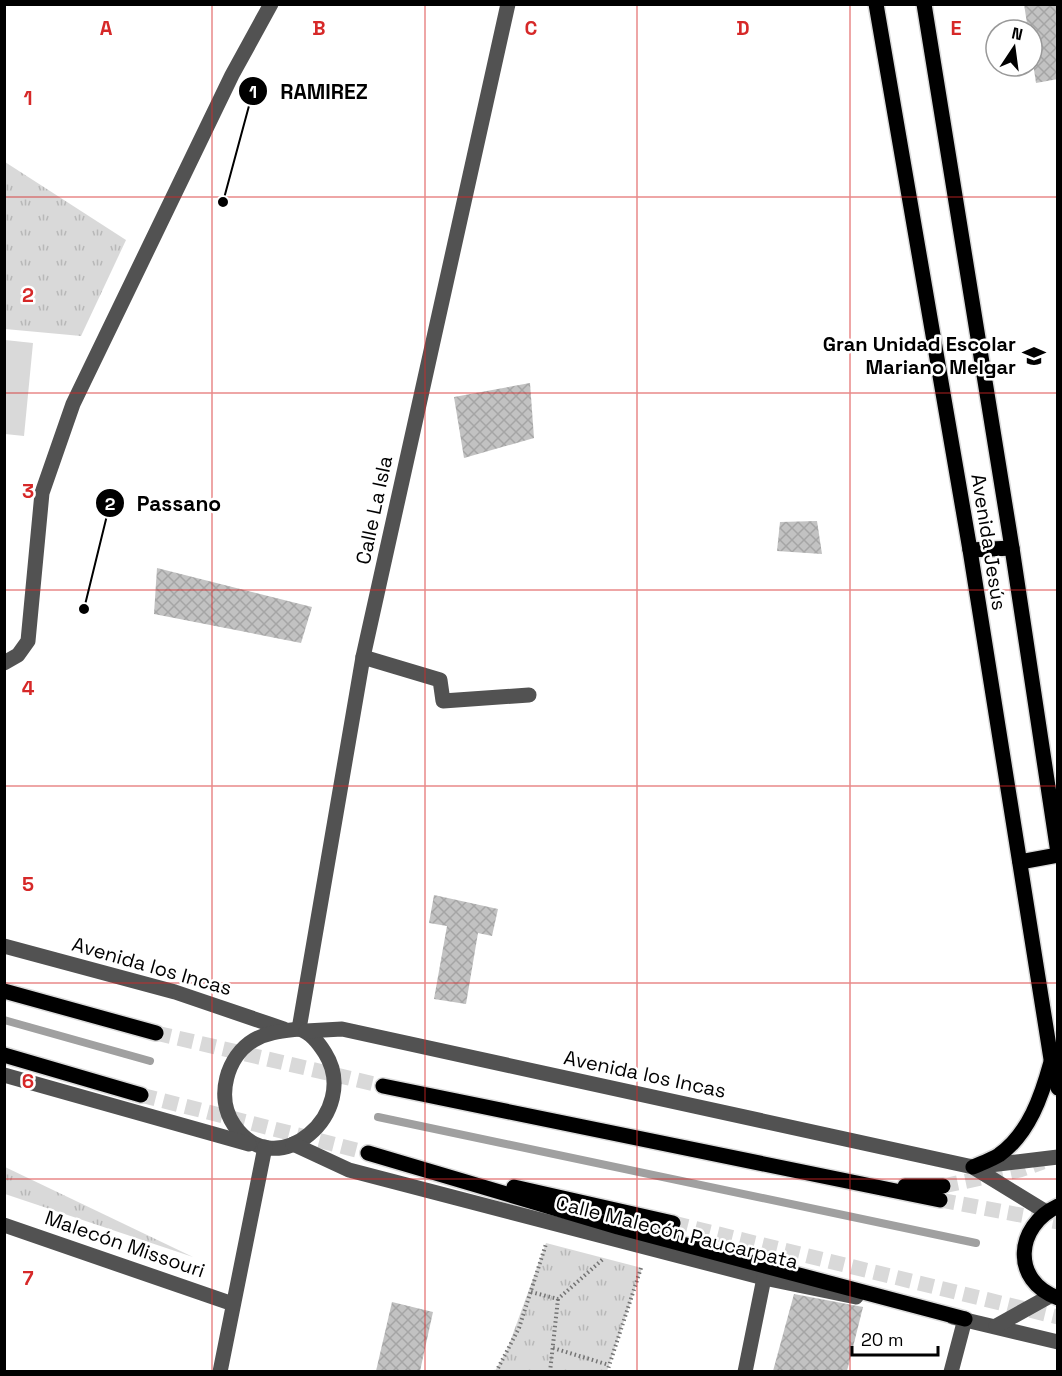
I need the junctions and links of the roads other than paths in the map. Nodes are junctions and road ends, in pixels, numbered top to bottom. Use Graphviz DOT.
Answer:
graph roads {
  1 [pos="271,4"];
  2 [pos="508,4"];
  3 [pos="876,4"];
  4 [pos="924,4"];
  5 [pos="1012,548"];
  6 [pos="970,550"];
  7 [pos="363,657"];
  8 [pos="4,663"];
  9 [pos="529,695"];
  10 [pos="1058,854"];
  11 [pos="1020,862"];
  12 [pos="4,946"];
  13 [pos="4,991"];
  14 [pos="297,1030"];
  15 [pos="156,1033"];
  16 [pos="4,1054"];
  17 [pos="1051,1059"];
  18 [pos="4,1075"];
  19 [pos="383,1086"];
  20 [pos="1058,1088"];
  21 [pos="141,1095"];
  22 [pos="293,1144"];
  23 [pos="260,1146"];
  24 [pos="1058,1157"];
  25 [pos="974,1167"];
  26 [pos="941,1193"];
  27 [pos="1054,1208"];
  28 [pos="673,1223"];
  29 [pos="4,1225"];
  30 [pos="764,1278"];
  31 [pos="1054,1297"];
  32 [pos="233,1304"];
  33 [pos="965,1319"];
  34 [pos="996,1326"];
  35 [pos="1058,1342"];
  36 [pos="220,1371"];
  37 [pos="745,1371"];
  38 [pos="951,1371"];
  1 -- 8 [label="street"];
  2 -- 7 [label="street, Calle La Isla"];
  3 -- 6 [label="main road, Avenida Jesús"];
  4 -- 5 [label="main road, Avenida Jesús"];
  5 -- 6 [label="main road"];
  5 -- 10 [label="main road, Avenida Jesús"];
  6 -- 11 [label="main road, Avenida Jesús"];
  7 -- 9 [label="street"];
  7 -- 14 [label="street, Calle La Isla"];
  10 -- 11 [label="main road"];
  11 -- 17 [label="main road, Avenida Jesús"];
  12 -- 14 [label="street, Avenida los Incas"];
  13 -- 15 [label="main road"];
  14 -- 22 [label="street"];
  14 -- 23 [label="street"];
  14 -- 25 [label="street, Avenida los Incas"];
  16 -- 21 [label="main road"];
  17 -- 20 [label="main road, Avenida Jesús"];
  17 -- 25 [label="main road"];
  18 -- 23 [label="street"];
  19 -- 26 [label="main road"];
  22 -- 23 [label="street"];
  22 -- 30 [label="street, Calle Malecón Paucarpata"];
  23 -- 32 [label="street"];
  24 -- 25 [label="street, Avenida los Incas"];
  25 -- 27 [label="street, Avenida los Incas"];
  27 -- 31 [label="main road"];
  28 -- 33 [label="main road"];
  29 -- 32 [label="street, Malecón Missouri"];
  30 -- 33 [label="street, Calle Malecón Paucarpata"];
  30 -- 37 [label="street"];
  31 -- 34 [label="street"];
  32 -- 36 [label="street"];
  33 -- 34 [label="street, Calle Malecón Paucarpata"];
  33 -- 38 [label="street"];
  34 -- 35 [label="street, Calle Malecón Paucarpata"];
}
